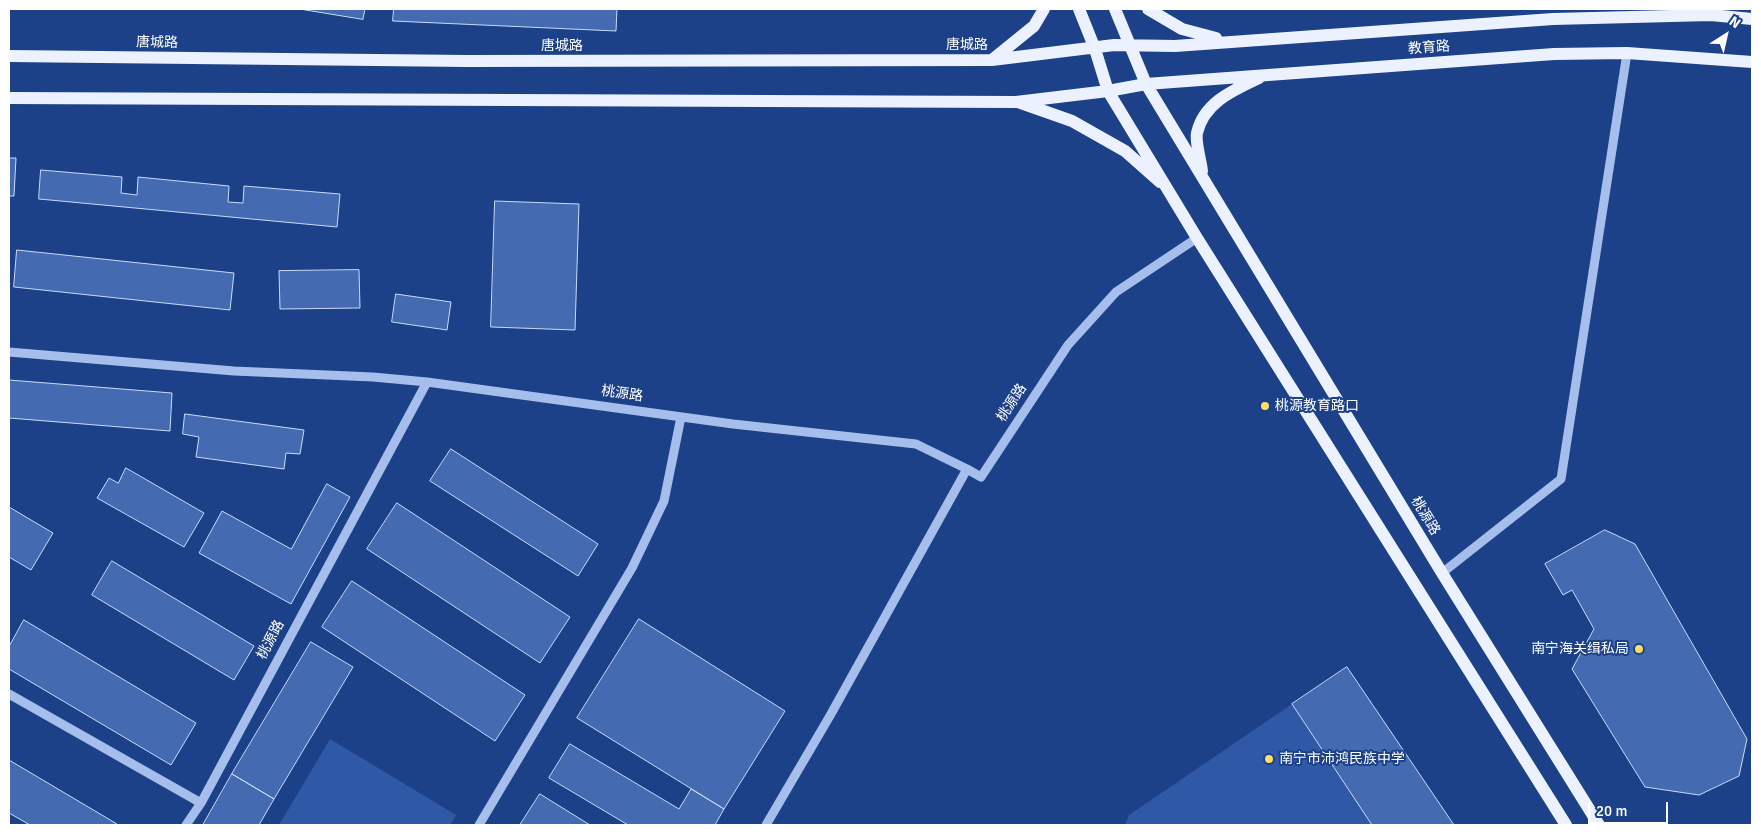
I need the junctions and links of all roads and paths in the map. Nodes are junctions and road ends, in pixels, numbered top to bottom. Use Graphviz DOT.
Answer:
graph roads {
  1 [pos="1044,9"];
  2 [pos="1079,9"];
  3 [pos="1115,9"];
  4 [pos="1148,9"];
  5 [pos="1752,19"];
  6 [pos="1226,41"];
  7 [pos="1114,46"];
  8 [pos="1131,46"];
  9 [pos="1095,49"];
  10 [pos="1627,52"];
  11 [pos="9,56"];
  12 [pos="992,60"];
  13 [pos="1752,62"];
  14 [pos="1265,75"];
  15 [pos="1146,84"];
  16 [pos="1108,91"];
  17 [pos="9,98"];
  18 [pos="1016,102"];
  19 [pos="1203,176"];
  20 [pos="1169,190"];
  21 [pos="1197,238"];
  22 [pos="9,352"];
  23 [pos="427,382"];
  24 [pos="681,417"];
  25 [pos="967,469"];
  26 [pos="1442,573"];
  27 [pos="9,694"];
  28 [pos="201,803"];
  29 [pos="186,825"];
  30 [pos="479,825"];
  31 [pos="766,825"];
  32 [pos="1566,825"];
  33 [pos="1599,825"];
  1 -- 12 [label="main road"];
  2 -- 9 [label="main road"];
  3 -- 8 [label="main road, 桃源路"];
  4 -- 6 [label="main road"];
  5 -- 6 [label="main road, 教育路"];
  6 -- 8 [label="main road, 教育路"];
  7 -- 8 [label="main road, 教育路"];
  7 -- 9 [label="main road, 唐城路"];
  8 -- 15 [label="main road, 桃源路"];
  9 -- 12 [label="main road, 唐城路"];
  9 -- 16 [label="main road"];
  10 -- 13 [label="main road, 教育路"];
  10 -- 14 [label="main road, 教育路"];
  10 -- 26 [label="street"];
  11 -- 12 [label="main road, 唐城路"];
  14 -- 15 [label="main road, 教育路"];
  14 -- 19 [label="main road"];
  15 -- 16 [label="main road, 教育路"];
  15 -- 19 [label="main road, 桃源路"];
  16 -- 18 [label="main road"];
  16 -- 20 [label="main road"];
  17 -- 18 [label="main road"];
  18 -- 20 [label="main road"];
  19 -- 26 [label="main road, 桃源路"];
  20 -- 21 [label="main road"];
  21 -- 25 [label="street, 桃源路"];
  21 -- 32 [label="main road"];
  22 -- 23 [label="street"];
  23 -- 24 [label="street, 桃源路"];
  23 -- 28 [label="street, 桃源路"];
  24 -- 25 [label="street, 桃源路"];
  24 -- 30 [label="street"];
  25 -- 31 [label="street"];
  26 -- 33 [label="main road, 桃源路"];
  27 -- 28 [label="street"];
  28 -- 29 [label="street, 桃源路"];
}
